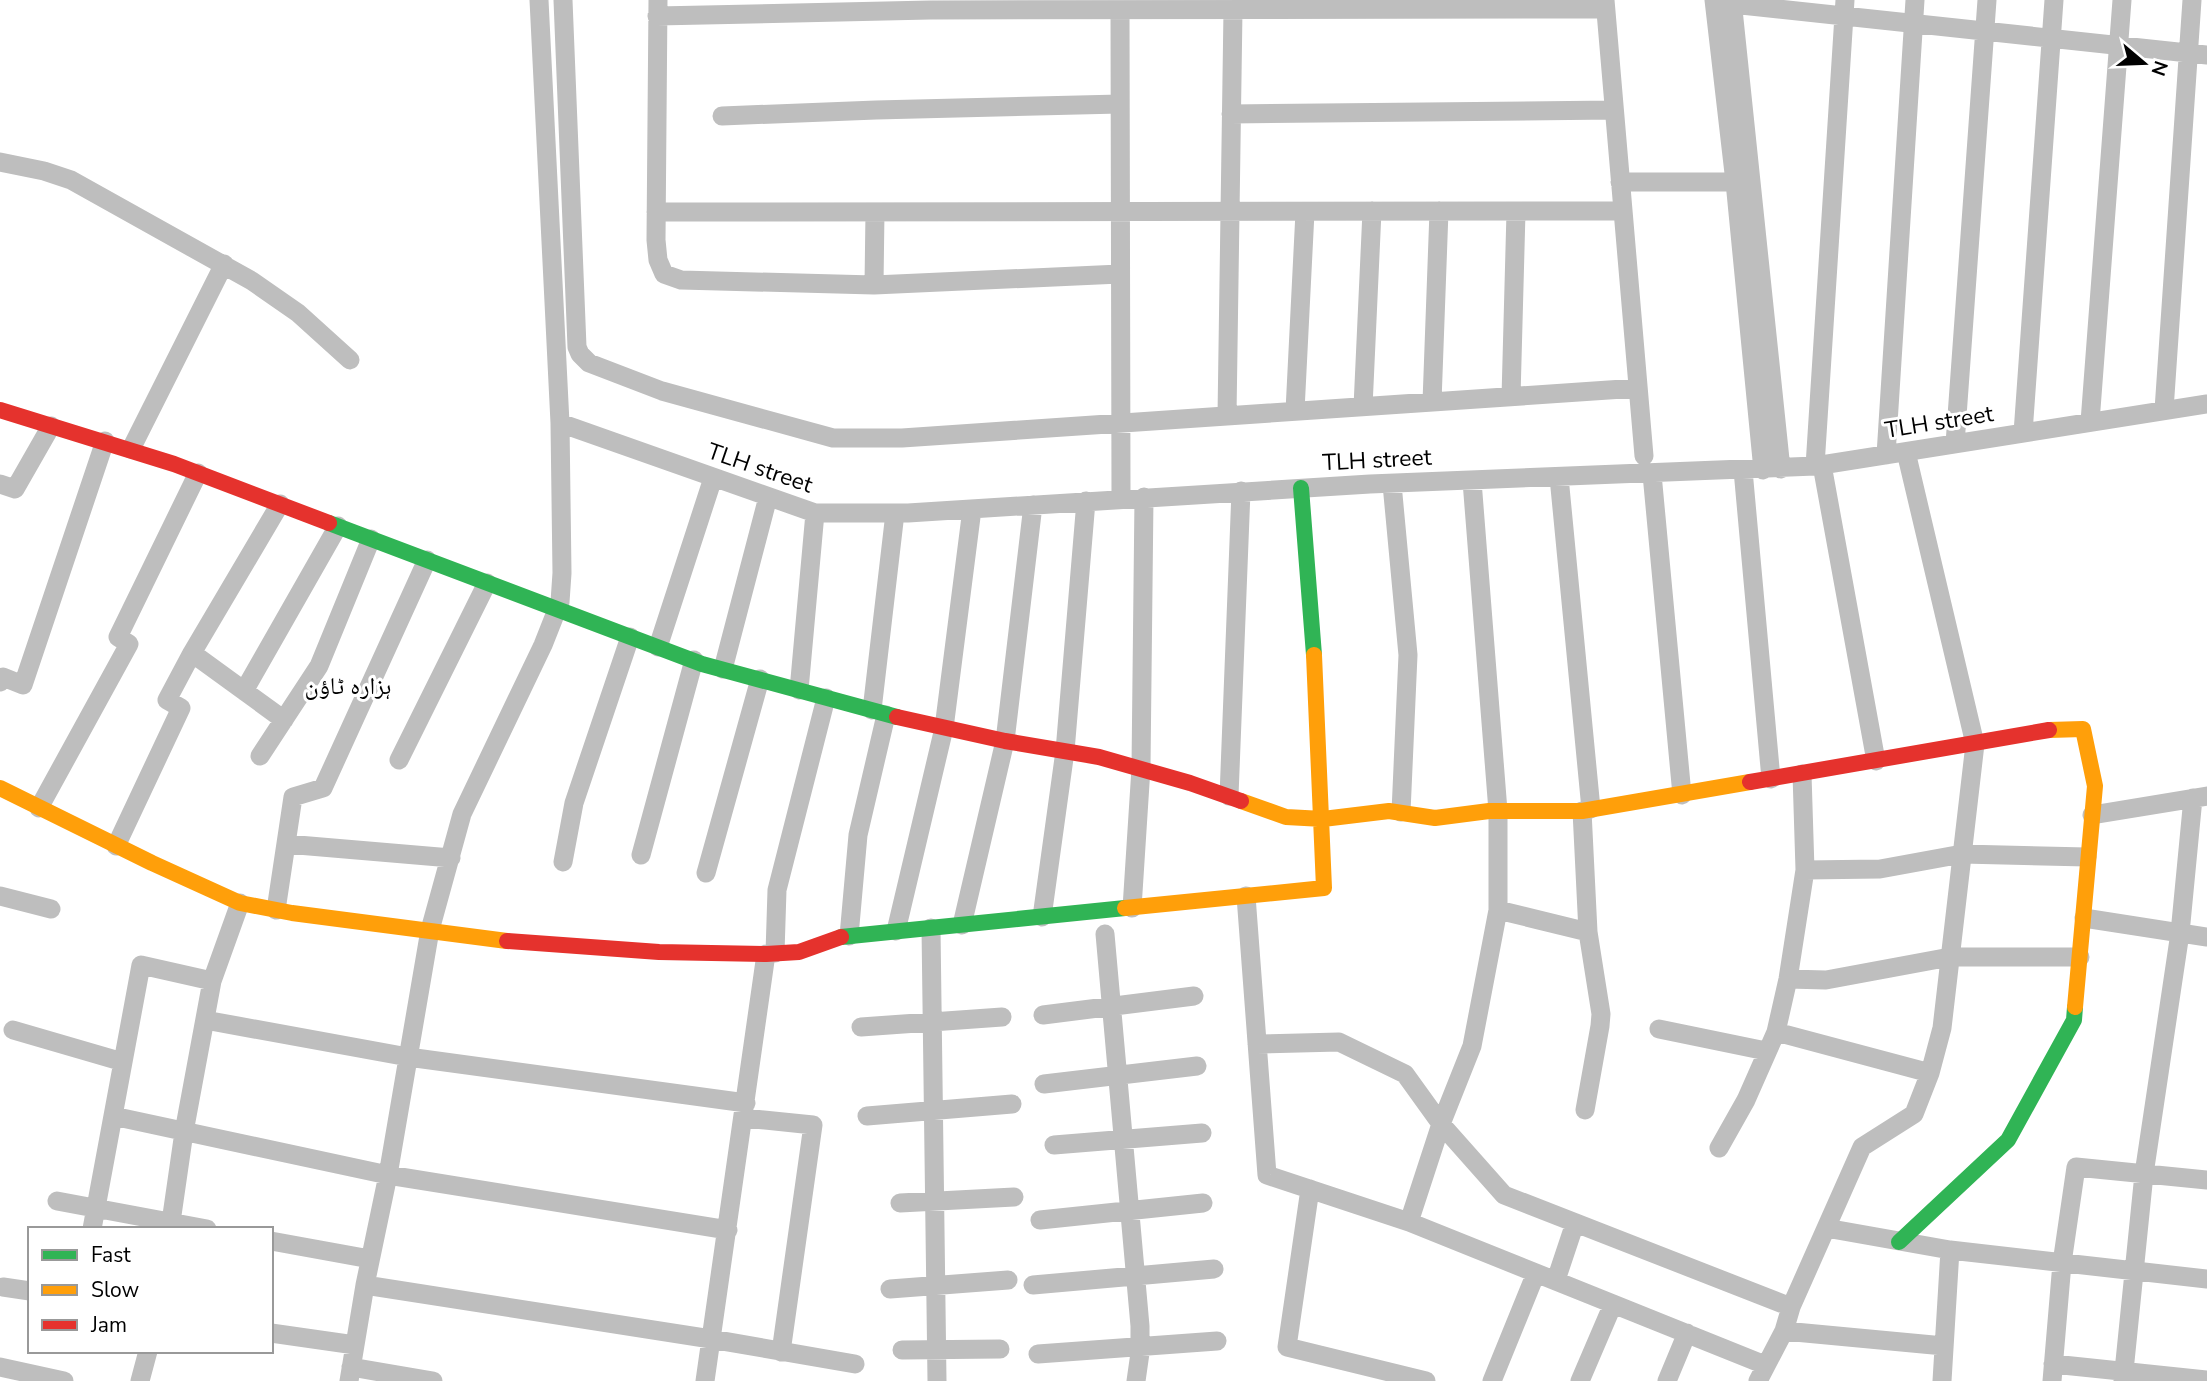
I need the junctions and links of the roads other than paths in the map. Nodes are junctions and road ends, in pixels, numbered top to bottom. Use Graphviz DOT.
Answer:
graph roads {
  1 [pos="539,0"];
  2 [pos="563,0"];
  3 [pos="1915,0"];
  4 [pos="1987,0"];
  5 [pos="2054,0"];
  6 [pos="2122,0"];
  7 [pos="2193,0"];
  8 [pos="1726,1"];
  9 [pos="1777,4"];
  10 [pos="930,5"];
  11 [pos="1303,5"];
  12 [pos="1605,5"];
  13 [pos="658,8"];
  14 [pos="1845,8"];
  15 [pos="1120,10"];
  16 [pos="1233,10"];
  17 [pos="1913,23"];
  18 [pos="1986,31"];
  19 [pos="2052,38"];
  20 [pos="2119,46"];
  21 [pos="2198,54"];
  22 [pos="1120,104"];
  23 [pos="1614,110"];
  24 [pos="1231,114"];
  25 [pos="722,116"];
  26 [pos="0,162"];
  27 [pos="1620,182"];
  28 [pos="1735,182"];
  29 [pos="1372,211"];
  30 [pos="1439,211"];
  31 [pos="1623,211"];
  32 [pos="656,212"];
  33 [pos="875,212"];
  34 [pos="1230,212"];
  35 [pos="1306,212"];
  36 [pos="1516,212"];
  37 [pos="1120,213"];
  38 [pos="224,264"];
  39 [pos="1120,274"];
  40 [pos="874,285"];
  41 [pos="349,360"];
  42 [pos="1638,388"];
  43 [pos="1511,397"];
  44 [pos="1433,402"];
  45 [pos="2207,404"];
  46 [pos="1363,407"];
  47 [pos="0,410"];
  48 [pos="1294,411"];
  49 [pos="2164,411"];
  50 [pos="1227,416"];
  51 [pos="2090,422"];
  52 [pos="559,423"];
  53 [pos="1120,423"];
  54 [pos="51,426"];
  55 [pos="2023,433"];
  56 [pos="105,441"];
  57 [pos="1955,444"];
  58 [pos="131,449"];
  59 [pos="1906,452"];
  60 [pos="1886,455"];
  61 [pos="1648,465"];
  62 [pos="1818,466"];
  63 [pos="1762,470"];
  64 [pos="198,473"];
  65 [pos="1559,477"];
  66 [pos="713,478"];
  67 [pos="1472,481"];
  68 [pos="0,484"];
  69 [pos="1392,484"];
  70 [pos="1301,488"];
  71 [pos="1241,491"];
  72 [pos="768,497"];
  73 [pos="1144,497"];
  74 [pos="1121,498"];
  75 [pos="1086,501"];
  76 [pos="280,505"];
  77 [pos="1033,505"];
  78 [pos="972,509"];
  79 [pos="815,513"];
  80 [pos="895,513"];
  81 [pos="338,526"];
  82 [pos="371,539"];
  83 [pos="427,560"];
  84 [pos="487,583"];
  85 [pos="556,610"];
  86 [pos="630,637"];
  87 [pos="658,647"];
  88 [pos="192,653"];
  89 [pos="694,660"];
  90 [pos="723,669"];
  91 [pos="760,679"];
  92 [pos="0,682"];
  93 [pos="799,690"];
  94 [pos="244,691"];
  95 [pos="826,698"];
  96 [pos="879,713"];
  97 [pos="284,720"];
  98 [pos="944,728"];
  99 [pos="1005,741"];
  100 [pos="1975,744"];
  101 [pos="1065,751"];
  102 [pos="260,756"];
  103 [pos="398,760"];
  104 [pos="1876,761"];
  105 [pos="1141,768"];
  106 [pos="1802,774"];
  107 [pos="1771,779"];
  108 [pos="0,788"];
  109 [pos="1682,795"];
  110 [pos="1228,796"];
  111 [pos="2200,797"];
  112 [pos="39,808"];
  113 [pos="1587,810"];
  114 [pos="1498,811"];
  115 [pos="1401,813"];
  116 [pos="2092,814"];
  117 [pos="1323,819"];
  118 [pos="286,844"];
  119 [pos="116,846"];
  120 [pos="1962,854"];
  121 [pos="641,855"];
  122 [pos="451,858"];
  123 [pos="2087,858"];
  124 [pos="563,862"];
  125 [pos="1805,870"];
  126 [pos="706,873"];
  127 [pos="0,896"];
  128 [pos="1246,896"];
  129 [pos="240,903"];
  130 [pos="1132,908"];
  131 [pos="51,909"];
  132 [pos="276,910"];
  133 [pos="1498,910"];
  134 [pos="1042,917"];
  135 [pos="2084,918"];
  136 [pos="962,925"];
  137 [pos="931,928"];
  138 [pos="430,930"];
  139 [pos="896,931"];
  140 [pos="1588,932"];
  141 [pos="2180,933"];
  142 [pos="1105,934"];
  143 [pos="849,936"];
  144 [pos="2207,937"];
  145 [pos="771,954"];
  146 [pos="1950,957"];
  147 [pos="2080,957"];
  148 [pos="1788,979"];
  149 [pos="212,981"];
  150 [pos="1194,996"];
  151 [pos="1112,1006"];
  152 [pos="1043,1015"];
  153 [pos="1002,1017"];
  154 [pos="205,1020"];
  155 [pos="932,1022"];
  156 [pos="861,1027"];
  157 [pos="1659,1029"];
  158 [pos="13,1030"];
  159 [pos="1776,1032"];
  160 [pos="1257,1044"];
  161 [pos="1766,1051"];
  162 [pos="408,1057"];
  163 [pos="123,1062"];
  164 [pos="1197,1066"];
  165 [pos="1930,1073"];
  166 [pos="1118,1076"];
  167 [pos="1044,1084"];
  168 [pos="1013,1104"];
  169 [pos="745,1110"];
  170 [pos="1585,1110"];
  171 [pos="933,1111"];
  172 [pos="113,1116"];
  173 [pos="867,1116"];
  174 [pos="1441,1124"];
  175 [pos="184,1132"];
  176 [pos="1202,1133"];
  177 [pos="1124,1139"];
  178 [pos="1054,1145"];
  179 [pos="1719,1148"];
  180 [pos="2144,1174"];
  181 [pos="388,1175"];
  182 [pos="2207,1180"];
  183 [pos="1310,1189"];
  184 [pos="1014,1196"];
  185 [pos="57,1200"];
  186 [pos="934,1201"];
  187 [pos="900,1203"];
  188 [pos="1203,1203"];
  189 [pos="97,1208"];
  190 [pos="1130,1210"];
  191 [pos="1040,1220"];
  192 [pos="1409,1222"];
  193 [pos="1575,1223"];
  194 [pos="171,1225"];
  195 [pos="92,1227"];
  196 [pos="189,1227"];
  197 [pos="1826,1228"];
  198 [pos="727,1230"];
  199 [pos="273,1241"];
  200 [pos="1899,1242"];
  201 [pos="1950,1250"];
  202 [pos="370,1259"];
  203 [pos="2062,1263"];
  204 [pos="1214,1269"];
  205 [pos="2133,1271"];
  206 [pos="1536,1273"];
  207 [pos="1135,1276"];
  208 [pos="2207,1279"];
  209 [pos="1008,1280"];
  210 [pos="1556,1280"];
  211 [pos="365,1285"];
  212 [pos="936,1285"];
  213 [pos="1033,1285"];
  214 [pos="3,1287"];
  215 [pos="890,1289"];
  216 [pos="28,1292"];
  217 [pos="1613,1304"];
  218 [pos="1791,1307"];
  219 [pos="1784,1331"];
  220 [pos="273,1332"];
  221 [pos="1687,1333"];
  222 [pos="711,1339"];
  223 [pos="1217,1341"];
  224 [pos="355,1345"];
  225 [pos="1140,1346"];
  226 [pos="1944,1346"];
  227 [pos="1000,1349"];
  228 [pos="902,1350"];
  229 [pos="937,1350"];
  230 [pos="780,1352"];
  231 [pos="147,1353"];
  232 [pos="1038,1354"];
  233 [pos="855,1364"];
  234 [pos="0,1367"];
  235 [pos="2053,1372"];
  236 [pos="1762,1373"];
  237 [pos="350,1374"];
  238 [pos="2123,1376"];
  239 [pos="2207,1380"];
  240 [pos="64,1381"];
  241 [pos="140,1381"];
  242 [pos="433,1381"];
  243 [pos="705,1381"];
  244 [pos="937,1381"];
  245 [pos="1136,1381"];
  246 [pos="1426,1381"];
  247 [pos="1492,1381"];
  248 [pos="1580,1381"];
  249 [pos="1667,1381"];
  250 [pos="1942,1381"];
  1 -- 52 [label="street"];
  2 -- 53 [label="street"];
  3 -- 17 [label="street"];
  4 -- 18 [label="street"];
  5 -- 19 [label="street"];
  6 -- 20 [label="street"];
  7 -- 21 [label="street"];
  8 -- 9 [label="street"];
  8 -- 28 [label="street"];
  8 -- 63 [label="street"];
  9 -- 14 [label="street"];
  10 -- 13 [label="street"];
  10 -- 15 [label="street"];
  11 -- 12 [label="street"];
  11 -- 16 [label="street"];
  12 -- 23 [label="street"];
  13 -- 32 [label="street"];
  14 -- 17 [label="street"];
  14 -- 62 [label="street"];
  15 -- 16 [label="street"];
  15 -- 22 [label="street"];
  16 -- 24 [label="street"];
  17 -- 18 [label="street"];
  17 -- 60 [label="street"];
  18 -- 19 [label="street"];
  18 -- 57 [label="street"];
  19 -- 20 [label="street"];
  19 -- 55 [label="street"];
  20 -- 21 [label="street"];
  20 -- 51 [label="street"];
  21 -- 49 [label="street"];
  22 -- 25 [label="street"];
  22 -- 37 [label="street"];
  23 -- 24 [label="street"];
  23 -- 27 [label="street"];
  24 -- 34 [label="street"];
  26 -- 38 [label="street"];
  27 -- 28 [label="street"];
  27 -- 31 [label="street"];
  28 -- 63 [label="street"];
  29 -- 30 [label="street"];
  29 -- 35 [label="street"];
  29 -- 46 [label="street"];
  30 -- 36 [label="street"];
  30 -- 44 [label="street"];
  31 -- 36 [label="street"];
  31 -- 42 [label="street"];
  32 -- 33 [label="street"];
  32 -- 40 [label="street"];
  33 -- 37 [label="street"];
  33 -- 40 [label="street"];
  34 -- 35 [label="street"];
  34 -- 37 [label="street"];
  34 -- 50 [label="street"];
  35 -- 48 [label="street"];
  36 -- 43 [label="street"];
  37 -- 39 [label="street"];
  38 -- 41 [label="street"];
  38 -- 58 [label="street"];
  39 -- 40 [label="street"];
  39 -- 53 [label="street"];
  42 -- 43 [label="street"];
  42 -- 61 [label="street"];
  43 -- 44 [label="street"];
  44 -- 46 [label="street"];
  45 -- 49 [label="street, TLH street"];
  46 -- 48 [label="street"];
  47 -- 54 [label="street"];
  48 -- 50 [label="street"];
  49 -- 51 [label="street, TLH street"];
  50 -- 53 [label="street"];
  51 -- 55 [label="street, TLH street"];
  52 -- 66 [label="street, TLH street"];
  52 -- 85 [label="street"];
  53 -- 74 [label="street"];
  54 -- 56 [label="street"];
  54 -- 68 [label="street"];
  55 -- 57 [label="street, TLH street"];
  56 -- 58 [label="street"];
  56 -- 92 [label="street"];
  57 -- 59 [label="street, TLH street"];
  58 -- 64 [label="street"];
  59 -- 60 [label="street, TLH street"];
  59 -- 100 [label="street"];
  60 -- 62 [label="street, TLH street"];
  61 -- 63 [label="street, TLH street"];
  61 -- 65 [label="street, TLH street"];
  61 -- 109 [label="street"];
  62 -- 63 [label="street, TLH street"];
  62 -- 104 [label="street"];
  63 -- 107 [label="street"];
  64 -- 76 [label="street"];
  64 -- 112 [label="street"];
  65 -- 67 [label="street, TLH street"];
  65 -- 113 [label="street"];
  66 -- 72 [label="street, TLH street"];
  66 -- 87 [label="street"];
  67 -- 69 [label="street, TLH street"];
  67 -- 114 [label="street"];
  69 -- 70 [label="street, TLH street"];
  69 -- 115 [label="street"];
  70 -- 71 [label="street, TLH street"];
  70 -- 117 [label="street"];
  71 -- 73 [label="street, TLH street"];
  71 -- 110 [label="street"];
  72 -- 79 [label="street, TLH street"];
  72 -- 90 [label="street"];
  73 -- 74 [label="street, TLH street"];
  73 -- 105 [label="street"];
  74 -- 75 [label="street, TLH street"];
  75 -- 77 [label="street, TLH street"];
  75 -- 101 [label="street"];
  76 -- 81 [label="street"];
  76 -- 88 [label="street"];
  77 -- 78 [label="street, TLH street"];
  77 -- 99 [label="street"];
  78 -- 80 [label="street, TLH street"];
  78 -- 98 [label="street"];
  79 -- 80 [label="street, TLH street"];
  79 -- 93 [label="street"];
  80 -- 96 [label="street"];
  81 -- 82 [label="street"];
  81 -- 94 [label="street"];
  82 -- 83 [label="street"];
  82 -- 97 [label="street"];
  83 -- 84 [label="street"];
  83 -- 118 [label="street"];
  84 -- 85 [label="street"];
  84 -- 103 [label="street"];
  85 -- 86 [label="street"];
  85 -- 122 [label="street"];
  86 -- 87 [label="street"];
  86 -- 124 [label="street"];
  87 -- 89 [label="street"];
  88 -- 94 [label="street"];
  88 -- 119 [label="street"];
  89 -- 90 [label="street"];
  89 -- 121 [label="street"];
  90 -- 91 [label="street"];
  91 -- 93 [label="street"];
  91 -- 126 [label="street"];
  93 -- 95 [label="street"];
  94 -- 97 [label="street"];
  95 -- 96 [label="street"];
  95 -- 145 [label="street"];
  96 -- 98 [label="street"];
  96 -- 143 [label="street"];
  97 -- 102 [label="street"];
  98 -- 99 [label="street"];
  98 -- 139 [label="street"];
  99 -- 101 [label="street"];
  99 -- 136 [label="street"];
  100 -- 104 [label="street"];
  100 -- 116 [label="street"];
  100 -- 120 [label="street"];
  101 -- 105 [label="street"];
  101 -- 134 [label="street"];
  104 -- 106 [label="street"];
  105 -- 110 [label="street"];
  105 -- 130 [label="street"];
  106 -- 107 [label="street"];
  106 -- 125 [label="street"];
  107 -- 109 [label="street"];
  108 -- 112 [label="street"];
  109 -- 113 [label="street"];
  110 -- 117 [label="street"];
  111 -- 116 [label="street"];
  111 -- 141 [label="street"];
  112 -- 119 [label="street"];
  113 -- 114 [label="street"];
  113 -- 140 [label="street"];
  114 -- 115 [label="street"];
  114 -- 133 [label="street"];
  115 -- 117 [label="street"];
  116 -- 123 [label="street"];
  117 -- 128 [label="street"];
  118 -- 122 [label="street"];
  118 -- 132 [label="street"];
  119 -- 129 [label="street"];
  120 -- 123 [label="street"];
  120 -- 125 [label="street"];
  120 -- 146 [label="street"];
  122 -- 138 [label="street"];
  123 -- 135 [label="street"];
  125 -- 148 [label="street"];
  127 -- 131 [label="street"];
  128 -- 130 [label="street"];
  128 -- 160 [label="street"];
  129 -- 132 [label="street"];
  129 -- 149 [label="street"];
  130 -- 134 [label="street"];
  132 -- 138 [label="street"];
  133 -- 140 [label="street"];
  133 -- 174 [label="street"];
  134 -- 136 [label="street"];
  135 -- 141 [label="street"];
  135 -- 147 [label="street"];
  136 -- 137 [label="street"];
  137 -- 139 [label="street"];
  137 -- 155 [label="street"];
  138 -- 145 [label="street"];
  138 -- 162 [label="street"];
  139 -- 143 [label="street"];
  140 -- 170 [label="street"];
  141 -- 144 [label="street"];
  141 -- 180 [label="street"];
  142 -- 151 [label="street"];
  143 -- 145 [label="street"];
  145 -- 169 [label="street"];
  146 -- 147 [label="street"];
  146 -- 148 [label="street"];
  146 -- 165 [label="street"];
  147 -- 200 [label="street"];
  148 -- 159 [label="street"];
  149 -- 154 [label="street"];
  149 -- 163 [label="street"];
  150 -- 151 [label="street"];
  151 -- 152 [label="street"];
  151 -- 166 [label="street"];
  153 -- 155 [label="street"];
  154 -- 162 [label="street"];
  154 -- 175 [label="street"];
  155 -- 156 [label="street"];
  155 -- 171 [label="street"];
  157 -- 161 [label="street"];
  158 -- 163 [label="street"];
  159 -- 161 [label="street"];
  159 -- 165 [label="street"];
  160 -- 174 [label="street"];
  160 -- 183 [label="street"];
  161 -- 179 [label="street"];
  162 -- 169 [label="street"];
  162 -- 181 [label="street"];
  163 -- 172 [label="street"];
  164 -- 166 [label="street"];
  165 -- 197 [label="street"];
  166 -- 167 [label="street"];
  166 -- 177 [label="street"];
  168 -- 171 [label="street"];
  169 -- 198 [label="street"];
  169 -- 230 [label="street"];
  171 -- 173 [label="street"];
  171 -- 186 [label="street"];
  172 -- 175 [label="street"];
  172 -- 189 [label="street"];
  174 -- 192 [label="street"];
  174 -- 193 [label="street"];
  175 -- 181 [label="street"];
  175 -- 194 [label="street"];
  176 -- 177 [label="street"];
  177 -- 178 [label="street"];
  177 -- 190 [label="street"];
  180 -- 182 [label="street"];
  180 -- 203 [label="street"];
  180 -- 205 [label="street"];
  181 -- 198 [label="street"];
  181 -- 202 [label="street"];
  183 -- 192 [label="street"];
  183 -- 246 [label="street"];
  184 -- 186 [label="street"];
  185 -- 189 [label="street"];
  186 -- 187 [label="street"];
  186 -- 212 [label="street"];
  188 -- 190 [label="street"];
  189 -- 194 [label="street"];
  189 -- 195 [label="street"];
  190 -- 191 [label="street"];
  190 -- 207 [label="street"];
  192 -- 206 [label="street"];
  193 -- 210 [label="street"];
  193 -- 218 [label="street"];
  194 -- 196 [label="street"];
  197 -- 200 [label="street"];
  197 -- 218 [label="street"];
  198 -- 222 [label="street"];
  199 -- 202 [label="street"];
  200 -- 201 [label="street"];
  201 -- 203 [label="street"];
  201 -- 226 [label="street"];
  202 -- 211 [label="street"];
  203 -- 205 [label="street"];
  203 -- 235 [label="street"];
  204 -- 207 [label="street"];
  205 -- 208 [label="street"];
  205 -- 238 [label="street"];
  206 -- 210 [label="street"];
  206 -- 247 [label="street"];
  207 -- 213 [label="street"];
  207 -- 225 [label="street"];
  209 -- 212 [label="street"];
  210 -- 217 [label="street"];
  211 -- 222 [label="street"];
  211 -- 224 [label="street"];
  212 -- 215 [label="street"];
  212 -- 229 [label="street"];
  214 -- 216 [label="street"];
  217 -- 221 [label="street"];
  217 -- 248 [label="street"];
  218 -- 219 [label="street"];
  219 -- 226 [label="street"];
  219 -- 236 [label="street"];
  220 -- 224 [label="street"];
  221 -- 236 [label="street"];
  221 -- 249 [label="street"];
  222 -- 230 [label="street"];
  222 -- 243 [label="street"];
  223 -- 225 [label="street"];
  224 -- 237 [label="street"];
  225 -- 232 [label="street"];
  225 -- 245 [label="street"];
  226 -- 250 [label="street"];
  227 -- 229 [label="street"];
  228 -- 229 [label="street"];
  229 -- 244 [label="street"];
  230 -- 233 [label="street"];
  231 -- 241 [label="street"];
  234 -- 240 [label="street"];
  235 -- 238 [label="street"];
  237 -- 242 [label="street"];
  238 -- 239 [label="street"];
}
